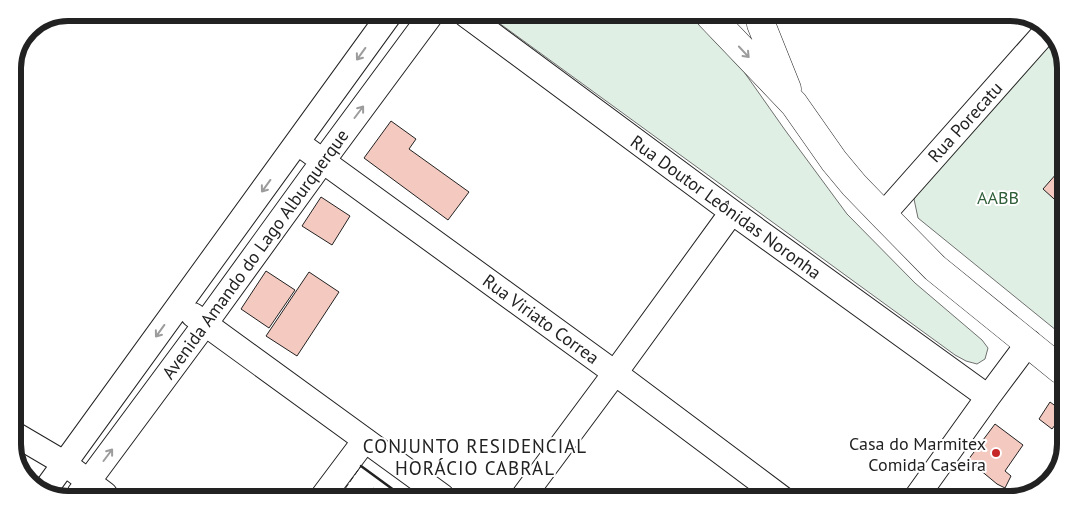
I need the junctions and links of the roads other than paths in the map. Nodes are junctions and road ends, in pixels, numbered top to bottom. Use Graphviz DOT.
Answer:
graph roads {
  1 [pos="385,21"];
  2 [pos="426,21"];
  3 [pos="474,21"];
  4 [pos="715,21"];
  5 [pos="761,21"];
  6 [pos="1043,35"];
  7 [pos="794,104"];
  8 [pos="298,143"];
  9 [pos="322,160"];
  10 [pos="732,212"];
  11 [pos="883,215"];
  12 [pos="179,306"];
  13 [pos="205,324"];
  14 [pos="1028,342"];
  15 [pos="1057,367"];
  16 [pos="615,373"];
  17 [pos="988,397"];
  18 [pos="21,438"];
  19 [pos="364,440"];
  20 [pos="64,464"];
  21 [pos="48,486"];
  22 [pos="91,490"];
  23 [pos="327,491"];
  24 [pos="435,491"];
  25 [pos="527,491"];
  26 [pos="773,491"];
  27 [pos="921,491"];
  1 -- 8 [label="street, Avenida Amando do Lago Alburquerque, one-way"];
  9 -- 2 [label="street, Avenida Amando do Lago Alburquerque, one-way"];
  3 -- 10 [label="street, Rua Doutor Leônidas Noronha"];
  4 -- 7 [label="main road, one-way"];
  5 -- 7 [label="main road"];
  6 -- 11 [label="street, Rua Porecatu"];
  7 -- 11 [label="main road"];
  8 -- 9 [label="street, Rua Viriato Correa"];
  8 -- 12 [label="street, Avenida Amando do Lago Alburquerque, one-way"];
  9 -- 13 [label="street, Avenida Amando do Lago Alburquerque"];
  9 -- 16 [label="street, Rua Viriato Correa"];
  10 -- 16 [label="street"];
  10 -- 17 [label="street, Rua Doutor Leônidas Noronha"];
  11 -- 14 [label="main road"];
  12 -- 13 [label="street"];
  12 -- 20 [label="street, Avenida Amando do Lago Alburquerque, one-way"];
  13 -- 19 [label="street"];
  22 -- 13 [label="street, Avenida Amando do Lago Alburquerque, one-way"];
  14 -- 15 [label="main road"];
  14 -- 17 [label="street"];
  16 -- 25 [label="street"];
  16 -- 26 [label="street, Rua Viriato Correa"];
  17 -- 27 [label="street"];
  18 -- 20 [label="street"];
  19 -- 23 [label="street"];
  19 -- 24 [label="street"];
  20 -- 21 [label="street, Avenida Amando do Lago Alburquerque"];
  20 -- 22 [label="street"];
}
